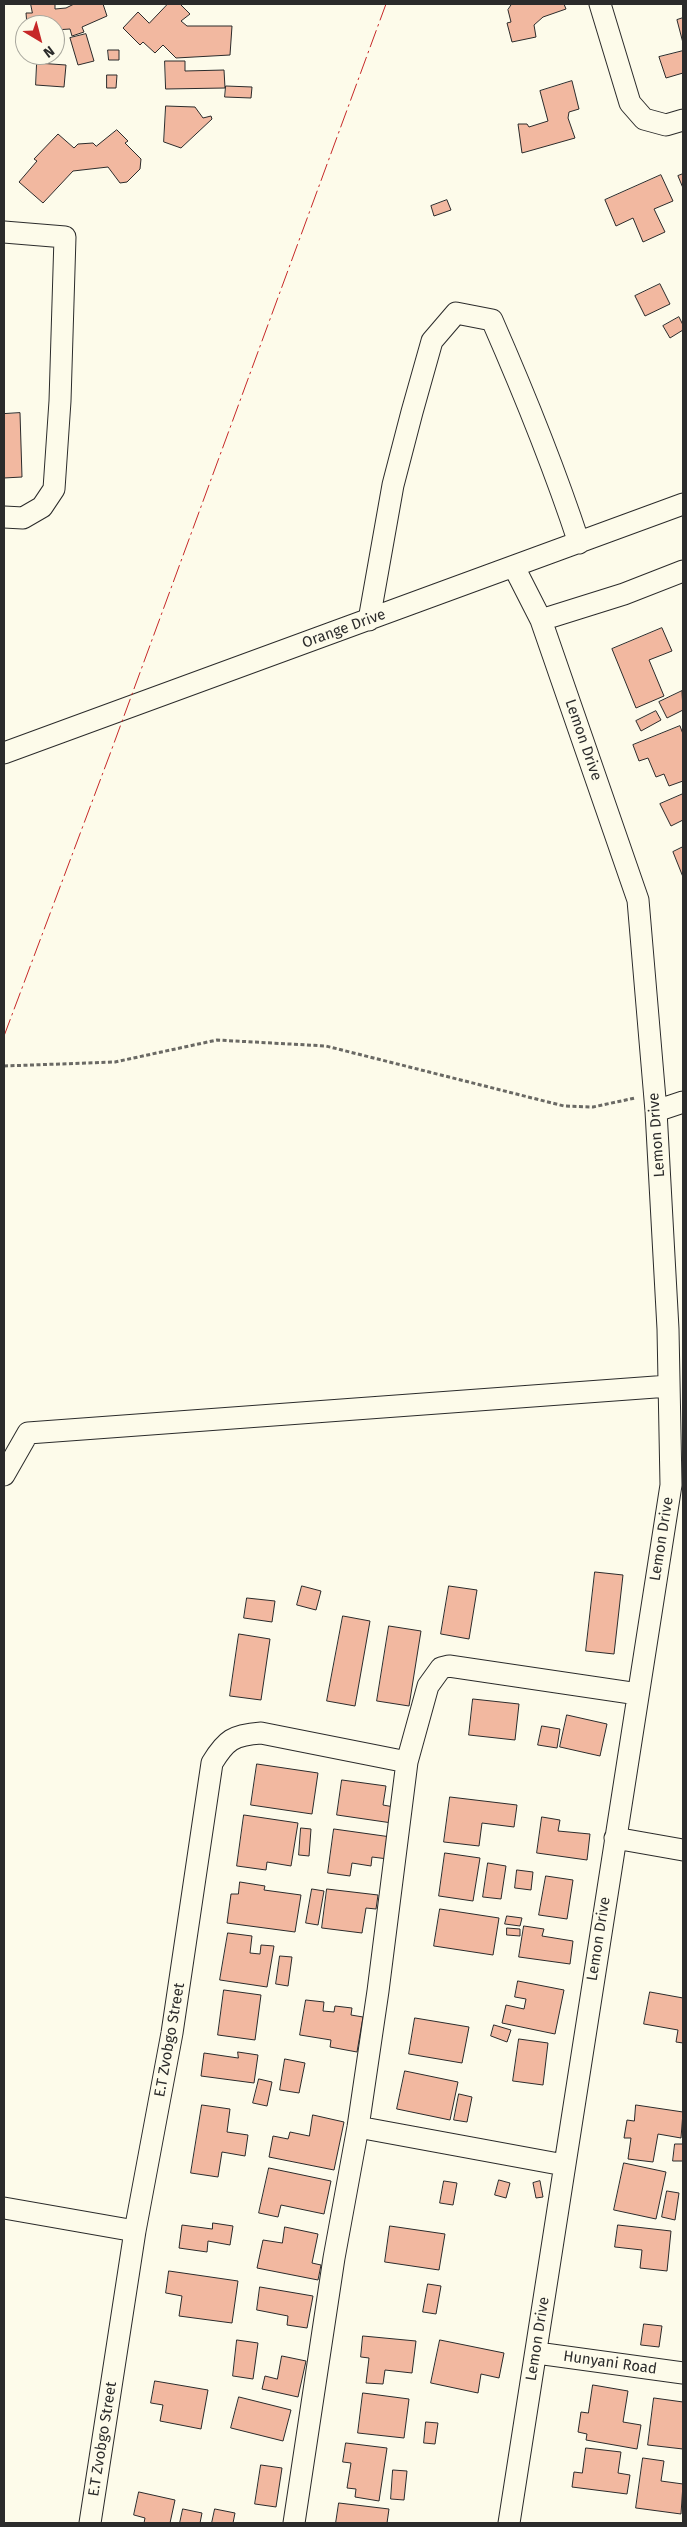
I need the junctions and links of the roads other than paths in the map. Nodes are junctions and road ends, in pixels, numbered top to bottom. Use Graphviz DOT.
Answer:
graph roads {
  1 [pos="600,4"];
  2 [pos="683,120"];
  3 [pos="4,232"];
  4 [pos="683,504"];
  5 [pos="4,517"];
  6 [pos="579,542"];
  7 [pos="514,567"];
  8 [pos="683,571"];
  9 [pos="369,620"];
  10 [pos="541,620"];
  11 [pos="4,753"];
  12 [pos="683,1102"];
  13 [pos="655,1103"];
  14 [pos="676,1330"];
  15 [pos="669,1386"];
  16 [pos="4,1474"];
  17 [pos="638,1694"];
  18 [pos="407,1762"];
  19 [pos="615,1838"];
  20 [pos="683,1850"];
  21 [pos="358,2127"];
  22 [pos="564,2165"];
  23 [pos="4,2208"];
  24 [pos="135,2231"];
  25 [pos="537,2353"];
  26 [pos="683,2373"];
  27 [pos="90,2523"];
  28 [pos="294,2523"];
  29 [pos="509,2523"];
  1 -- 2 [label="street"];
  3 -- 5 [label="street"];
  4 -- 6 [label="street, Orange Drive"];
  6 -- 7 [label="street, Orange Drive"];
  6 -- 9 [label="street"];
  7 -- 9 [label="street, Orange Drive"];
  7 -- 10 [label="street, Lemon Drive"];
  8 -- 10 [label="street"];
  9 -- 11 [label="street, Orange Drive"];
  10 -- 13 [label="street, Lemon Drive"];
  12 -- 13 [label="street"];
  13 -- 14 [label="street, Lemon Drive"];
  14 -- 15 [label="street, Lemon Drive"];
  15 -- 16 [label="street"];
  15 -- 17 [label="street, Lemon Drive"];
  17 -- 18 [label="street"];
  17 -- 19 [label="street, Lemon Drive"];
  18 -- 21 [label="street"];
  18 -- 24 [label="street, E.T Zvobgo Street"];
  19 -- 20 [label="street"];
  19 -- 22 [label="street, Lemon Drive"];
  21 -- 22 [label="street"];
  21 -- 28 [label="street"];
  22 -- 25 [label="street, Lemon Drive"];
  23 -- 24 [label="street"];
  24 -- 27 [label="street, E.T Zvobgo Street"];
  25 -- 26 [label="street, Hunyani Road"];
  25 -- 29 [label="street, Lemon Drive"];
}
